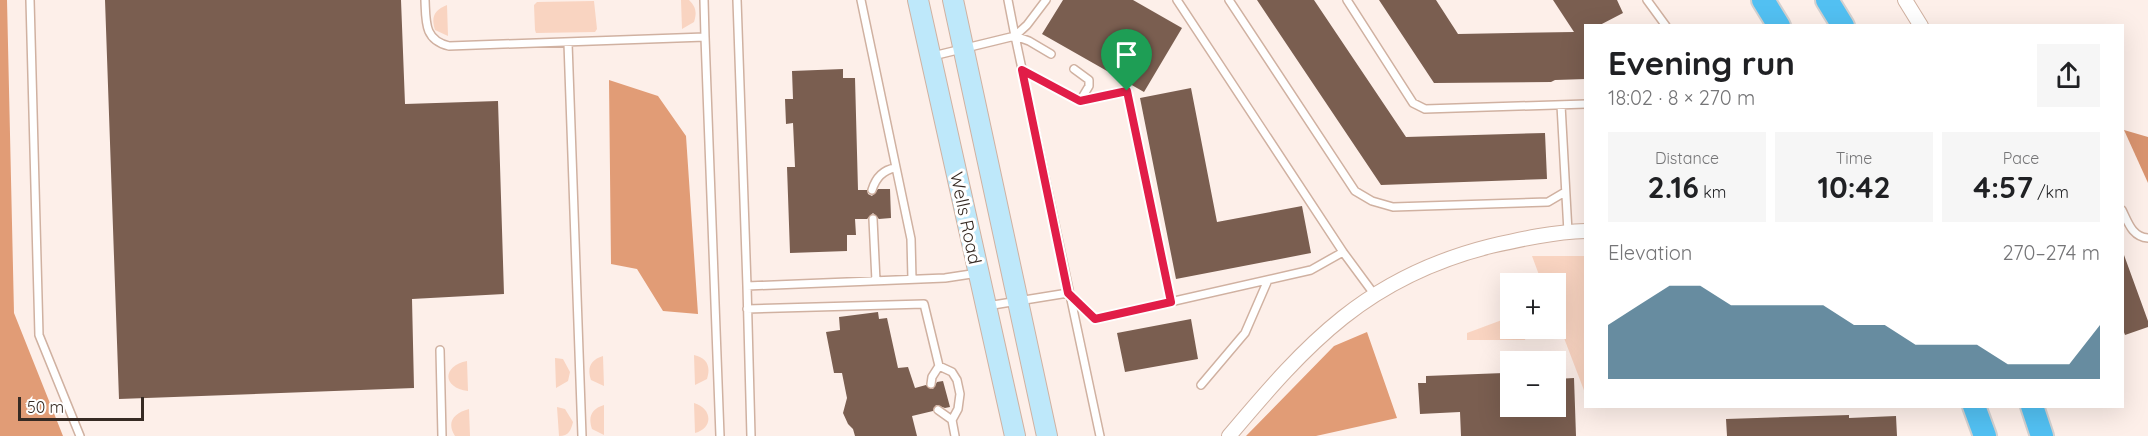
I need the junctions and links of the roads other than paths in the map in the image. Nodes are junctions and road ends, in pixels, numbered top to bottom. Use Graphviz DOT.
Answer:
graph roads {
  1 [pos="30,0"];
  2 [pos="425,0"];
  3 [pos="704,0"];
  4 [pos="737,0"];
  5 [pos="861,0"];
  6 [pos="918,0"];
  7 [pos="953,0"];
  8 [pos="1008,0"];
  9 [pos="1046,0"];
  10 [pos="1177,0"];
  11 [pos="1229,0"];
  12 [pos="1347,0"];
  13 [pos="1647,0"];
  14 [pos="1761,0"];
  15 [pos="1827,0"];
  16 [pos="1905,0"];
  17 [pos="1665,24"];
  18 [pos="1763,24"];
  19 [pos="1778,24"];
  20 [pos="1842,24"];
  21 [pos="1920,24"];
  22 [pos="1014,36"];
  23 [pos="705,37"];
  24 [pos="568,43"];
  25 [pos="963,47"];
  26 [pos="1051,54"];
  27 [pos="930,57"];
  28 [pos="1074,69"];
  29 [pos="1022,70"];
  30 [pos="1080,101"];
  31 [pos="1584,104"];
  32 [pos="1561,105"];
  33 [pos="895,168"];
  34 [pos="873,189"];
  35 [pos="1565,192"];
  36 [pos="2124,214"];
  37 [pos="873,219"];
  38 [pos="2124,230"];
  39 [pos="2132,230"];
  40 [pos="1584,231"];
  41 [pos="1568,232"];
  42 [pos="2148,238"];
  43 [pos="1343,252"];
  44 [pos="978,273"];
  45 [pos="912,279"];
  46 [pos="1268,280"];
  47 [pos="876,281"];
  48 [pos="747,286"];
  49 [pos="1068,293"];
  50 [pos="1374,294"];
  51 [pos="1019,301"];
  52 [pos="1171,302"];
  53 [pos="986,306"];
  54 [pos="747,309"];
  55 [pos="440,351"];
  56 [pos="939,366"];
  57 [pos="931,384"];
  58 [pos="1201,385"];
  59 [pos="1975,408"];
  60 [pos="2033,408"];
  61 [pos="938,410"];
  62 [pos="952,420"];
  63 [pos="80,436"];
  64 [pos="442,436"];
  65 [pos="582,436"];
  66 [pos="720,436"];
  67 [pos="751,436"];
  68 [pos="955,436"];
  69 [pos="1015,436"];
  70 [pos="1047,436"];
  71 [pos="1100,436"];
  72 [pos="1229,436"];
  73 [pos="1985,436"];
  74 [pos="2042,436"];
  1 -- 63 [label="lane"];
  2 -- 24 [label="lane"];
  3 -- 23 [label="lane"];
  4 -- 48 [label="lane"];
  5 -- 33 [label="lane"];
  6 -- 27 [label="main road, Wells Road"];
  7 -- 25 [label="main road, Wells Road"];
  8 -- 22 [label="lane"];
  9 -- 22 [label="lane"];
  10 -- 43 [label="lane"];
  11 -- 35 [label="lane"];
  12 -- 32 [label="lane"];
  13 -- 17 [label="lane"];
  14 -- 18 [label="highway"];
  14 -- 19 [label="highway"];
  15 -- 20 [label="highway"];
  16 -- 21 [label="street"];
  22 -- 25 [label="lane"];
  22 -- 26 [label="lane"];
  22 -- 29 [label="lane"];
  23 -- 24 [label="lane"];
  23 -- 66 [label="lane"];
  24 -- 65 [label="lane"];
  25 -- 27 [label="lane"];
  25 -- 51 [label="main road, Wells Road"];
  27 -- 44 [label="main road, Wells Road"];
  28 -- 30 [label="lane"];
  29 -- 30 [label="lane"];
  29 -- 49 [label="lane"];
  30 -- 52 [label="lane"];
  31 -- 32 [label="lane"];
  32 -- 35 [label="lane"];
  33 -- 34 [label="lane"];
  33 -- 45 [label="lane"];
  35 -- 41 [label="lane"];
  36 -- 39 [label="lane"];
  37 -- 47 [label="lane"];
  38 -- 39 [label="lane"];
  39 -- 42 [label="lane"];
  40 -- 41 [label="street"];
  41 -- 50 [label="street"];
  43 -- 46 [label="lane"];
  43 -- 50 [label="lane"];
  44 -- 45 [label="lane"];
  44 -- 53 [label="main road, Wells Road"];
  45 -- 47 [label="lane"];
  46 -- 52 [label="lane"];
  46 -- 58 [label="lane"];
  47 -- 48 [label="lane"];
  48 -- 54 [label="lane"];
  49 -- 51 [label="lane"];
  49 -- 52 [label="lane"];
  49 -- 71 [label="lane"];
  50 -- 72 [label="street"];
  51 -- 53 [label="lane"];
  51 -- 70 [label="main road, Wells Road"];
  53 -- 69 [label="main road, Wells Road"];
  54 -- 56 [label="lane"];
  54 -- 67 [label="lane"];
  55 -- 64 [label="lane"];
  56 -- 57 [label="lane"];
  56 -- 62 [label="lane"];
  59 -- 73 [label="highway"];
  60 -- 74 [label="highway"];
  61 -- 62 [label="lane"];
  62 -- 68 [label="lane"];
}
